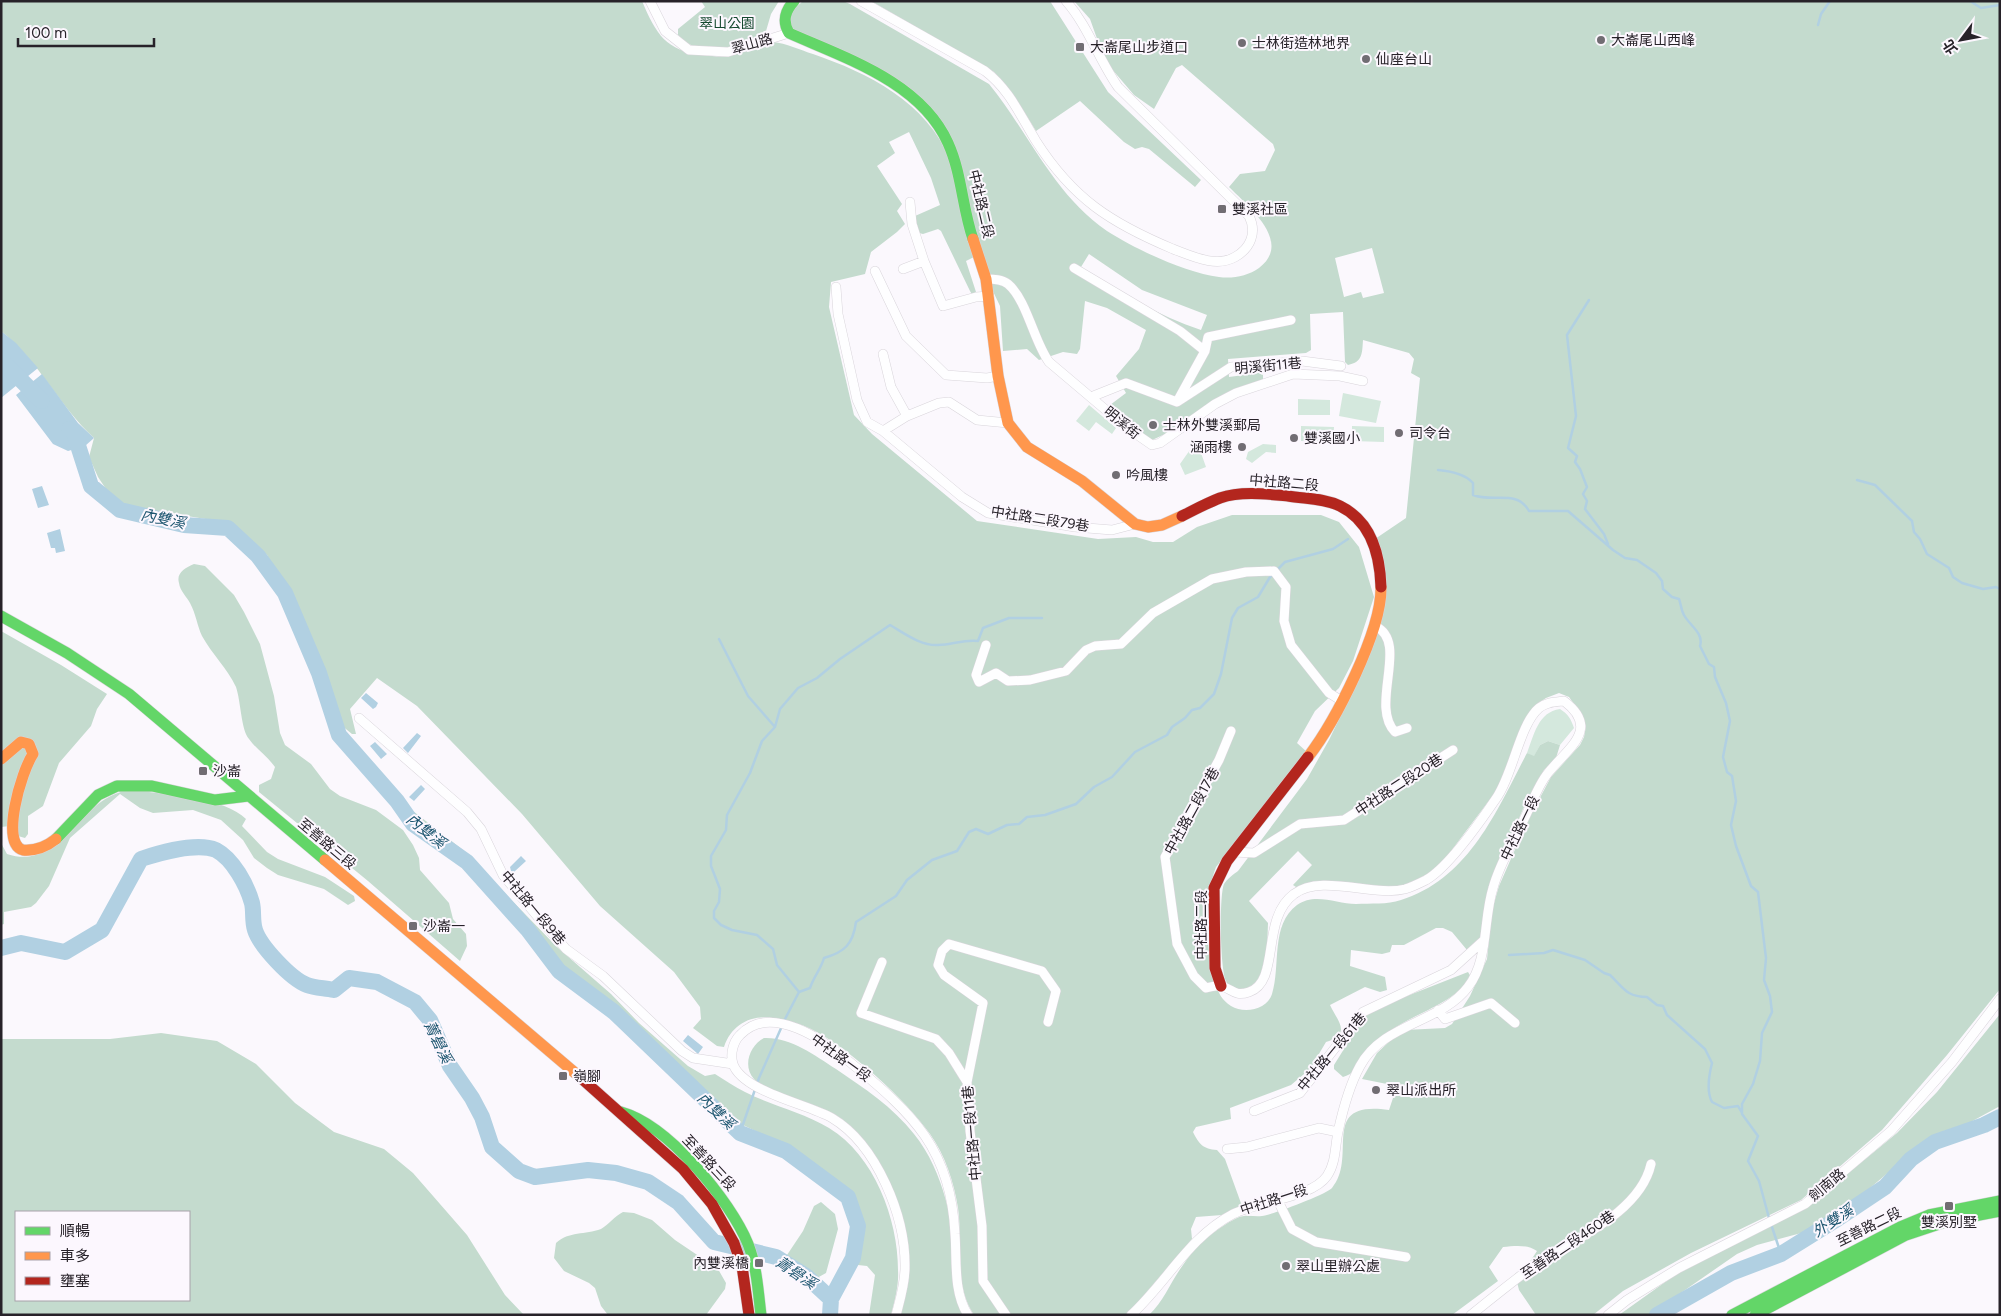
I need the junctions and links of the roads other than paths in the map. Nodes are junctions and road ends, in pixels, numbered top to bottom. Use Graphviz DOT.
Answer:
graph roads {
  1 [pos="650,1"];
  2 [pos="794,1"];
  3 [pos="861,1"];
  4 [pos="1066,1"];
  5 [pos="789,33"];
  6 [pos="910,202"];
  7 [pos="924,261"];
  8 [pos="1074,268"];
  9 [pos="903,269"];
  10 [pos="875,271"];
  11 [pos="986,279"];
  12 [pos="836,287"];
  13 [pos="989,296"];
  14 [pos="1291,320"];
  15 [pos="1204,351"];
  16 [pos="883,354"];
  17 [pos="1340,366"];
  18 [pos="998,376"];
  19 [pos="1363,382"];
  20 [pos="1091,397"];
  21 [pos="1177,402"];
  22 [pos="907,416"];
  23 [pos="1008,424"];
  24 [pos="883,431"];
  25 [pos="1135,524"];
  26 [pos="1,616"];
  27 [pos="1375,626"];
  28 [pos="986,645"];
  29 [pos="1342,701"];
  30 [pos="359,718"];
  31 [pos="1407,728"];
  32 [pos="1231,731"];
  33 [pos="1453,750"];
  34 [pos="1,759"];
  35 [pos="248,796"];
  36 [pos="1233,852"];
  37 [pos="1483,941"];
  38 [pos="882,962"];
  39 [pos="1220,986"];
  40 [pos="2000,999"];
  41 [pos="1438,1010"];
  42 [pos="1048,1022"];
  43 [pos="1515,1023"];
  44 [pos="733,1064"];
  45 [pos="967,1082"];
  46 [pos="1254,1111"];
  47 [pos="1338,1132"];
  48 [pos="1227,1149"];
  49 [pos="1650,1164"];
  50 [pos="1277,1199"];
  51 [pos="2000,1201"];
  52 [pos="2000,1211"];
  53 [pos="740,1240"];
  54 [pos="1406,1257"];
  55 [pos="749,1315"];
  56 [pos="761,1315"];
  57 [pos="896,1315"];
  58 [pos="968,1315"];
  59 [pos="1006,1315"];
  60 [pos="1131,1315"];
  61 [pos="1471,1315"];
  62 [pos="1608,1315"];
  63 [pos="1732,1315"];
  64 [pos="1755,1315"];
  1 -- 5 [label="street, 翠山路"];
  2 -- 5 [label="street"];
  3 -- 4 [label="street"];
  5 -- 11 [label="street, 中社路二段"];
  6 -- 7 [label="street"];
  7 -- 9 [label="street"];
  7 -- 13 [label="street"];
  8 -- 15 [label="street"];
  10 -- 18 [label="street"];
  11 -- 13 [label="street, 中社路二段"];
  11 -- 20 [label="street, 明溪街"];
  12 -- 24 [label="street, 中社路二段79巷"];
  13 -- 18 [label="street, 中社路二段"];
  14 -- 15 [label="street"];
  15 -- 21 [label="street"];
  16 -- 22 [label="street"];
  17 -- 21 [label="street, 明溪街11巷"];
  18 -- 23 [label="street, 中社路二段"];
  19 -- 20 [label="street, 明溪街"];
  20 -- 21 [label="street"];
  22 -- 23 [label="street"];
  22 -- 24 [label="street"];
  23 -- 25 [label="street, 中社路二段"];
  24 -- 25 [label="street, 中社路二段79巷"];
  25 -- 27 [label="street, 中社路二段"];
  26 -- 35 [label="street, 至善路三段"];
  27 -- 29 [label="street, 中社路二段"];
  27 -- 31 [label="street"];
  28 -- 29 [label="street"];
  29 -- 36 [label="street, 中社路二段"];
  30 -- 44 [label="street, 中社路一段9巷"];
  32 -- 39 [label="street, 中社路二段17巷"];
  33 -- 36 [label="street, 中社路二段20巷"];
  34 -- 35 [label="street"];
  35 -- 53 [label="street, 至善路三段"];
  36 -- 39 [label="street, 中社路二段"];
  37 -- 39 [label="street, 中社路一段"];
  37 -- 41 [label="street, 中社路一段"];
  37 -- 46 [label="street, 中社路一段61巷"];
  38 -- 45 [label="street"];
  40 -- 62 [label="street, 劍南路"];
  41 -- 43 [label="street"];
  41 -- 47 [label="street, 中社路一段"];
  42 -- 45 [label="street, 中社路一段11巷"];
  44 -- 57 [label="street"];
  44 -- 58 [label="street, 中社路一段"];
  45 -- 59 [label="street, 中社路一段11巷"];
  47 -- 48 [label="street"];
  47 -- 50 [label="street, 中社路一段"];
  49 -- 61 [label="street, 至善路二段460巷"];
  50 -- 54 [label="street"];
  50 -- 60 [label="street, 中社路一段"];
  51 -- 63 [label="street, 至善路二段"];
  52 -- 64 [label="street, 至善路二段"];
  53 -- 55 [label="street, 至善路三段"];
  53 -- 56 [label="street, 至善路三段"];
}
